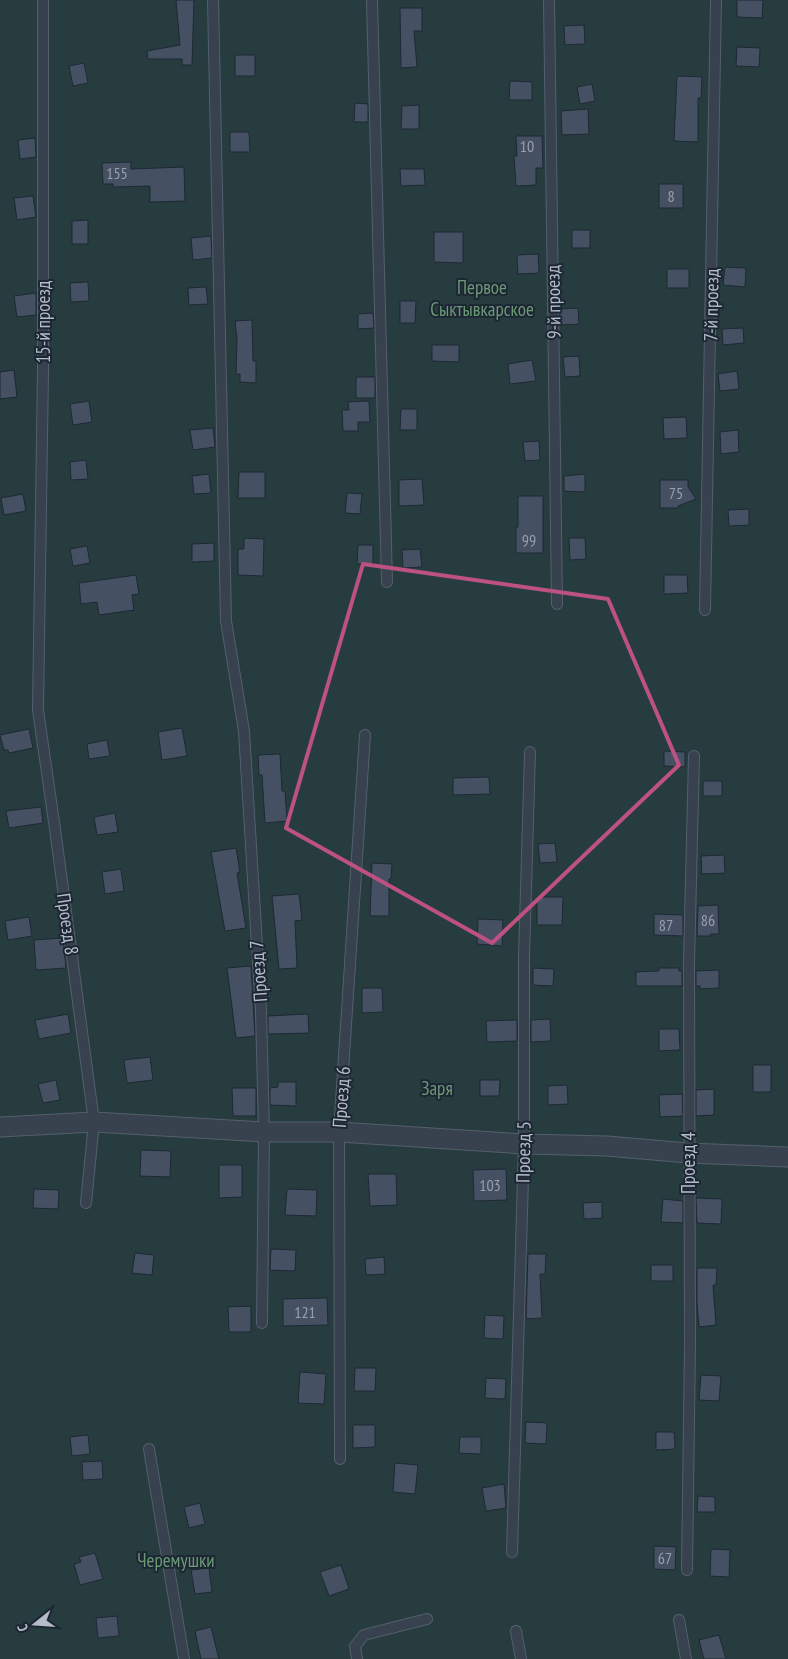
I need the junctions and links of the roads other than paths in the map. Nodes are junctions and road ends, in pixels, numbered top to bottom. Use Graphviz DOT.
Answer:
graph roads {
  1 [pos="43,0"];
  2 [pos="213,0"];
  3 [pos="372,0"];
  4 [pos="550,0"];
  5 [pos="716,0"];
  6 [pos="387,582"];
  7 [pos="557,604"];
  8 [pos="705,610"];
  9 [pos="40,644"];
  10 [pos="365,735"];
  11 [pos="530,752"];
  12 [pos="694,756"];
  13 [pos="94,1122"];
  14 [pos="0,1127"];
  15 [pos="264,1132"];
  16 [pos="339,1132"];
  17 [pos="524,1144"];
  18 [pos="688,1153"];
  19 [pos="788,1157"];
  20 [pos="86,1203"];
  21 [pos="262,1323"];
  22 [pos="149,1449"];
  23 [pos="340,1459"];
  24 [pos="512,1552"];
  25 [pos="687,1570"];
  26 [pos="427,1619"];
  27 [pos="679,1620"];
  28 [pos="516,1631"];
  29 [pos="184,1659"];
  30 [pos="357,1659"];
  31 [pos="521,1659"];
  32 [pos="686,1659"];
  1 -- 9 [label="lane, 15-й проезд"];
  2 -- 15 [label="lane, Проезд 7"];
  3 -- 6 [label="lane"];
  4 -- 7 [label="lane, 9-й проезд"];
  5 -- 8 [label="lane, 7-й проезд"];
  9 -- 13 [label="lane, Проезд 8"];
  10 -- 16 [label="lane, Проезд 6"];
  11 -- 17 [label="lane, Проезд 5"];
  12 -- 18 [label="lane, Проезд 4"];
  13 -- 14 [label="street"];
  13 -- 15 [label="street"];
  13 -- 20 [label="lane, Проезд 8"];
  15 -- 16 [label="street"];
  15 -- 21 [label="lane, Проезд 7"];
  16 -- 17 [label="street"];
  16 -- 23 [label="lane, Проезд 6"];
  17 -- 18 [label="street"];
  17 -- 24 [label="lane, Проезд 5"];
  18 -- 19 [label="street"];
  18 -- 25 [label="lane, Проезд 4"];
  22 -- 29 [label="lane"];
  26 -- 30 [label="lane"];
  27 -- 32 [label="lane"];
  28 -- 31 [label="lane"];
}
